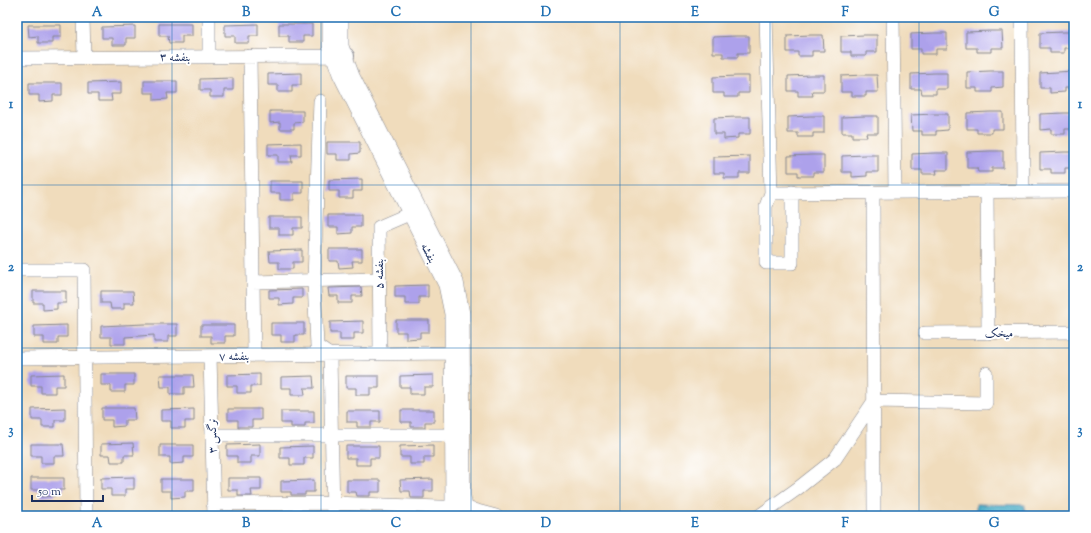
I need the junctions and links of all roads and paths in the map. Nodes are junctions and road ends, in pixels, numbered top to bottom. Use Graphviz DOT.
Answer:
graph roads {
  1 [pos="83,17"];
  2 [pos="209,17"];
  3 [pos="329,17"];
  4 [pos="342,17"];
  5 [pos="766,17"];
  6 [pos="893,17"];
  7 [pos="1022,17"];
  8 [pos="250,56"];
  9 [pos="339,56"];
  10 [pos="84,57"];
  11 [pos="209,57"];
  12 [pos="17,58"];
  13 [pos="320,101"];
  14 [pos="987,191"];
  15 [pos="1024,191"];
  16 [pos="1074,191"];
  17 [pos="771,192"];
  18 [pos="792,192"];
  19 [pos="873,192"];
  20 [pos="896,192"];
  21 [pos="409,214"];
  22 [pos="17,270"];
  23 [pos="380,279"];
  24 [pos="314,281"];
  25 [pos="253,282"];
  26 [pos="1074,332"];
  27 [pos="925,333"];
  28 [pos="988,333"];
  29 [pos="451,353"];
  30 [pos="380,354"];
  31 [pos="254,355"];
  32 [pos="330,355"];
  33 [pos="210,356"];
  34 [pos="85,357"];
  35 [pos="17,358"];
  36 [pos="986,373"];
  37 [pos="874,402"];
  38 [pos="212,435"];
  39 [pos="452,435"];
  40 [pos="331,436"];
  41 [pos="213,510"];
  42 [pos="332,510"];
  43 [pos="457,513"];
  44 [pos="767,514"];
  45 [pos="86,516"];
  46 [pos="496,516"];
  47 [pos="874,516"];
  1 -- 10 [label="street"];
  2 -- 11 [label="street"];
  3 -- 9 [label="street, بنفشه"];
  4 -- 9 [label="street, بنفشه"];
  5 -- 17 [label="street"];
  6 -- 20 [label="street"];
  7 -- 15 [label="street"];
  8 -- 9 [label="street, بنفشه ۳"];
  8 -- 11 [label="street, بنفشه ۳"];
  8 -- 25 [label="street"];
  9 -- 21 [label="street, بنفشه"];
  9 -- 43 [label="street, بنفشه"];
  10 -- 11 [label="street, بنفشه ۳"];
  10 -- 12 [label="street, بنفشه ۳"];
  13 -- 24 [label="street"];
  14 -- 15 [label="street"];
  14 -- 20 [label="street"];
  14 -- 28 [label="street"];
  15 -- 16 [label="street"];
  17 -- 18 [label="street"];
  17 -- 18 [label="street"];
  18 -- 19 [label="street"];
  19 -- 20 [label="street"];
  19 -- 37 [label="street"];
  21 -- 23 [label="street, بنفشه ۵"];
  21 -- 29 [label="street, بنفشه"];
  22 -- 34 [label="street"];
  23 -- 24 [label="street"];
  23 -- 30 [label="street, بنفشه ۵"];
  24 -- 25 [label="street"];
  24 -- 32 [label="street"];
  25 -- 31 [label="street"];
  26 -- 28 [label="street, میخک"];
  27 -- 28 [label="street, میخک"];
  29 -- 30 [label="street, بنفشه ۷"];
  29 -- 39 [label="street, بنفشه"];
  30 -- 32 [label="street, بنفشه ۷"];
  31 -- 32 [label="street, بنفشه ۷"];
  31 -- 33 [label="street, بنفشه ۷"];
  32 -- 40 [label="street"];
  33 -- 34 [label="street, بنفشه ۷"];
  33 -- 38 [label="street, نرگس ۳"];
  34 -- 35 [label="street, بنفشه ۷"];
  34 -- 45 [label="street"];
  36 -- 37 [label="street"];
  37 -- 44 [label="street"];
  37 -- 47 [label="street"];
  38 -- 40 [label="street"];
  38 -- 41 [label="street, نرگس ۳"];
  39 -- 40 [label="street"];
  39 -- 43 [label="street, بنفشه"];
  40 -- 42 [label="street"];
  41 -- 42 [label="street"];
  42 -- 43 [label="street"];
  43 -- 46 [label="street"];
}
